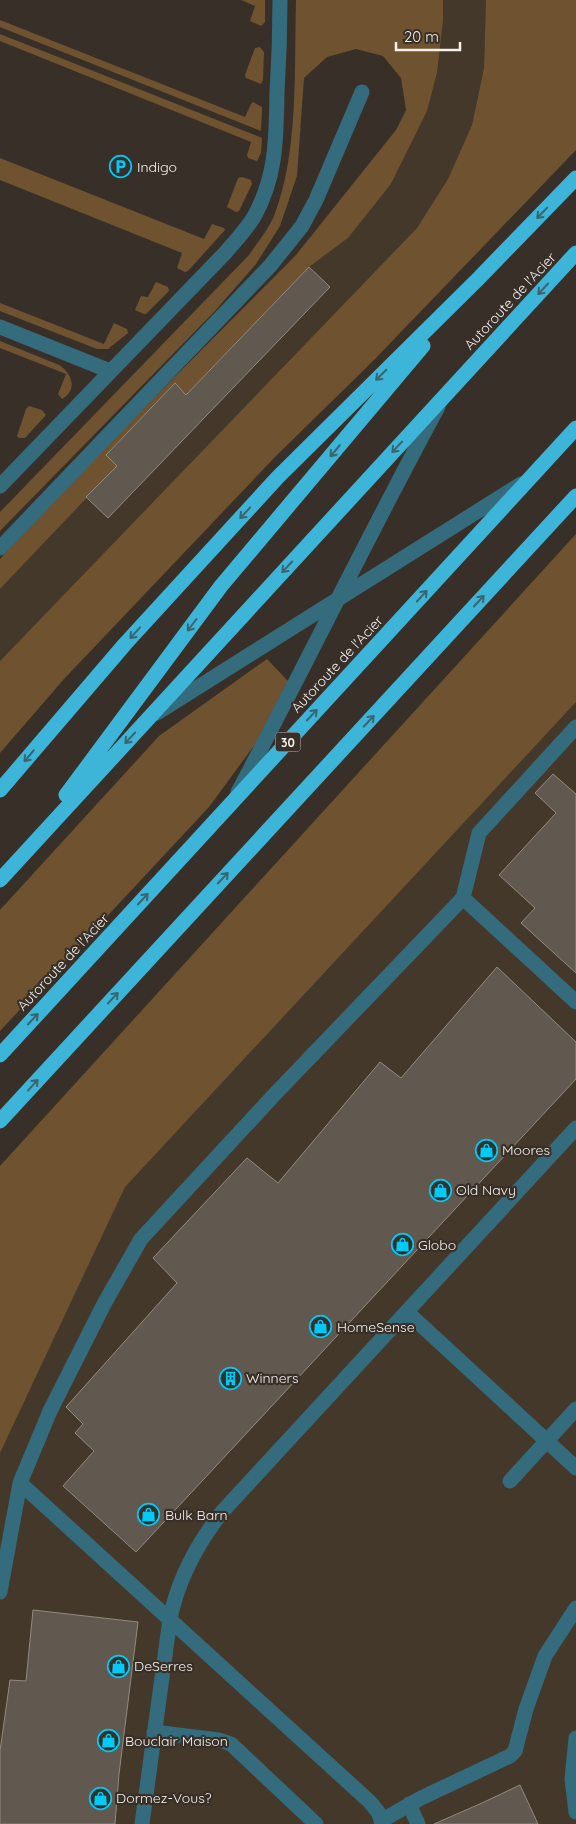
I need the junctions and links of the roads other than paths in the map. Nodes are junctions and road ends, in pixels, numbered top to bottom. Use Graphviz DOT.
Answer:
graph roads {
  1 [pos="280,0"];
  2 [pos="362,92"];
  3 [pos="576,178"];
  4 [pos="576,253"];
  5 [pos="478,279"];
  6 [pos="0,327"];
  7 [pos="110,370"];
  8 [pos="444,397"];
  9 [pos="576,428"];
  10 [pos="530,478"];
  11 [pos="0,486"];
  12 [pos="576,496"];
  13 [pos="0,548"];
  14 [pos="337,601"];
  15 [pos="148,719"];
  16 [pos="576,727"];
  17 [pos="0,790"];
  18 [pos="234,800"];
  19 [pos="19,859"];
  20 [pos="0,880"];
  21 [pos="463,898"];
  22 [pos="576,1002"];
  23 [pos="0,1055"];
  24 [pos="0,1121"];
  25 [pos="576,1128"];
  26 [pos="407,1312"];
  27 [pos="576,1409"];
  28 [pos="546,1440"];
  29 [pos="576,1468"];
  30 [pos="510,1481"];
  31 [pos="20,1483"];
  32 [pos="0,1592"];
  33 [pos="576,1608"];
  34 [pos="170,1619"];
  35 [pos="154,1732"];
  36 [pos="576,1738"];
  37 [pos="409,1804"];
  38 [pos="576,1812"];
  39 [pos="382,1822"];
  40 [pos="142,1824"];
  41 [pos="316,1824"];
  42 [pos="418,1824"];
  1 -- 7 [label="street"];
  2 -- 13 [label="street"];
  3 -- 5 [label="highway, one-way"];
  4 -- 8 [label="highway, Autoroute de l'Acier, one-way"];
  5 -- 17 [label="highway, one-way"];
  5 -- 19 [label="highway, one-way"];
  6 -- 7 [label="street"];
  7 -- 11 [label="street"];
  8 -- 14 [label="street"];
  8 -- 15 [label="highway, Autoroute de l'Acier, one-way"];
  9 -- 10 [label="highway, Autoroute de l'Acier / 30"];
  10 -- 14 [label="street"];
  18 -- 10 [label="highway, Autoroute de l'Acier / 30, one-way"];
  24 -- 12 [label="highway, one-way"];
  14 -- 15 [label="street"];
  14 -- 18 [label="street"];
  15 -- 19 [label="highway, Autoroute de l'Acier, one-way"];
  16 -- 21 [label="street"];
  23 -- 18 [label="highway, Autoroute de l'Acier / 30, one-way"];
  19 -- 20 [label="highway, Autoroute de l'Acier"];
  21 -- 22 [label="street"];
  21 -- 31 [label="street"];
  25 -- 26 [label="street"];
  26 -- 28 [label="street"];
  26 -- 34 [label="street"];
  27 -- 28 [label="street"];
  28 -- 29 [label="street"];
  28 -- 30 [label="street"];
  31 -- 32 [label="street"];
  31 -- 34 [label="street"];
  33 -- 37 [label="street"];
  34 -- 35 [label="street"];
  34 -- 39 [label="street"];
  35 -- 40 [label="street"];
  35 -- 41 [label="street"];
  36 -- 38 [label="street"];
  37 -- 39 [label="street"];
  37 -- 42 [label="street"];
}
